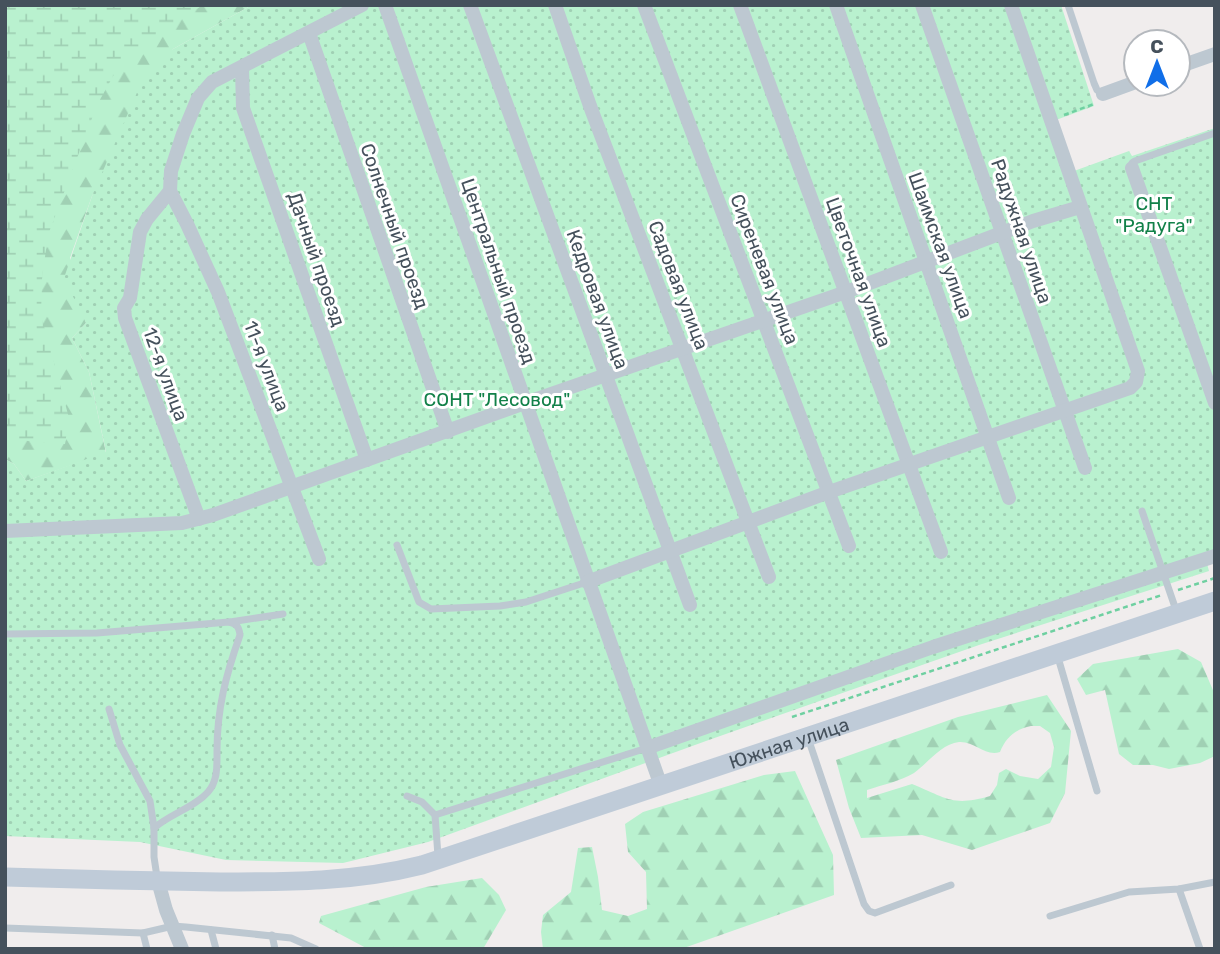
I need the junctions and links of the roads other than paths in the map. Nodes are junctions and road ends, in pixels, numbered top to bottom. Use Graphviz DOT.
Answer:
graph roads {
  1 [pos="362,5"];
  2 [pos="385,5"];
  3 [pos="470,5"];
  4 [pos="555,5"];
  5 [pos="644,5"];
  6 [pos="740,5"];
  7 [pos="836,5"];
  8 [pos="922,5"];
  9 [pos="1011,5"];
  10 [pos="1068,5"];
  11 [pos="309,33"];
  12 [pos="1215,54"];
  13 [pos="1192,62"];
  14 [pos="242,68"];
  15 [pos="1122,87"];
  16 [pos="1102,94"];
  17 [pos="1215,133"];
  18 [pos="1132,168"];
  19 [pos="170,191"];
  20 [pos="1080,207"];
  21 [pos="1002,233"];
  22 [pos="927,262"];
  23 [pos="846,292"];
  24 [pos="764,320"];
  25 [pos="682,348"];
  26 [pos="605,375"];
  27 [pos="525,403"];
  28 [pos="1215,403"];
  29 [pos="1065,410"];
  30 [pos="448,432"];
  31 [pos="988,437"];
  32 [pos="367,460"];
  33 [pos="910,464"];
  34 [pos="1085,468"];
  35 [pos="292,485"];
  36 [pos="829,492"];
  37 [pos="1009,498"];
  38 [pos="1142,511"];
  39 [pos="199,519"];
  40 [pos="749,521"];
  41 [pos="5,531"];
  42 [pos="397,545"];
  43 [pos="849,546"];
  44 [pos="669,552"];
  45 [pos="941,552"];
  46 [pos="1215,556"];
  47 [pos="318,559"];
  48 [pos="1163,572"];
  49 [pos="769,577"];
  50 [pos="587,582"];
  51 [pos="1215,601"];
  52 [pos="690,606"];
  53 [pos="284,614"];
  54 [pos="1177,614"];
  55 [pos="229,622"];
  56 [pos="5,634"];
  57 [pos="1057,654"];
  58 [pos="109,709"];
  59 [pos="808,738"];
  60 [pos="647,748"];
  61 [pos="661,786"];
  62 [pos="1097,791"];
  63 [pos="407,796"];
  64 [pos="435,815"];
  65 [pos="154,828"];
  66 [pos="438,860"];
  67 [pos="5,877"];
  68 [pos="158,881"];
  69 [pos="1215,882"];
  70 [pos="951,885"];
  71 [pos="1179,889"];
  72 [pos="1050,916"];
  73 [pos="173,926"];
  74 [pos="5,928"];
  75 [pos="211,930"];
  76 [pos="143,933"];
  77 [pos="272,935"];
  78 [pos="147,949"];
  79 [pos="182,949"];
  80 [pos="216,949"];
  81 [pos="275,949"];
  82 [pos="316,949"];
  83 [pos="1200,949"];
  1 -- 11 [label="street"];
  2 -- 27 [label="street, Центральный проезд"];
  3 -- 26 [label="street, Кедровая улица"];
  4 -- 25 [label="street, Садовая улица"];
  5 -- 24 [label="street, Сиреневая улица"];
  6 -- 23 [label="street, Цветочная улица"];
  7 -- 22 [label="street, Шаимская улица"];
  8 -- 21 [label="street, Радужная улица"];
  9 -- 20 [label="street"];
  10 -- 16 [label="lane"];
  11 -- 14 [label="street"];
  11 -- 30 [label="street, Солнечный проезд"];
  12 -- 13 [label="street"];
  14 -- 19 [label="street, 12-я улица"];
  14 -- 32 [label="street, Дачный проезд"];
  15 -- 16 [label="street"];
  17 -- 18 [label="lane"];
  18 -- 28 [label="street"];
  19 -- 35 [label="street, 11-я улица"];
  19 -- 39 [label="street, 12-я улица"];
  20 -- 21 [label="street"];
  20 -- 29 [label="street"];
  21 -- 22 [label="street"];
  21 -- 29 [label="street, Радужная улица"];
  22 -- 23 [label="street"];
  22 -- 31 [label="street, Шаимская улица"];
  23 -- 24 [label="street"];
  23 -- 33 [label="street, Цветочная улица"];
  24 -- 25 [label="street"];
  24 -- 36 [label="street, Сиреневая улица"];
  25 -- 26 [label="street"];
  25 -- 40 [label="street, Садовая улица"];
  26 -- 27 [label="street"];
  26 -- 44 [label="street, Кедровая улица"];
  27 -- 30 [label="street"];
  27 -- 50 [label="street, Центральный проезд"];
  29 -- 31 [label="street"];
  29 -- 34 [label="street, Радужная улица"];
  30 -- 32 [label="street"];
  31 -- 33 [label="street"];
  31 -- 37 [label="street, Шаимская улица"];
  32 -- 35 [label="street"];
  33 -- 36 [label="street"];
  33 -- 45 [label="street, Цветочная улица"];
  35 -- 39 [label="street"];
  35 -- 47 [label="street, 11-я улица"];
  36 -- 40 [label="street"];
  36 -- 43 [label="street, Сиреневая улица"];
  38 -- 48 [label="lane"];
  39 -- 41 [label="street"];
  40 -- 44 [label="street"];
  40 -- 49 [label="street, Садовая улица"];
  42 -- 50 [label="lane"];
  44 -- 50 [label="street"];
  44 -- 52 [label="street, Кедровая улица"];
  46 -- 48 [label="street"];
  48 -- 54 [label="lane"];
  48 -- 60 [label="street"];
  50 -- 60 [label="street, Центральный проезд"];
  51 -- 54 [label="main road, Южная улица"];
  53 -- 55 [label="lane"];
  54 -- 57 [label="main road, Южная улица"];
  55 -- 56 [label="lane"];
  55 -- 65 [label="lane"];
  57 -- 59 [label="main road, Южная улица"];
  57 -- 62 [label="lane"];
  58 -- 65 [label="lane"];
  59 -- 61 [label="main road, Южная улица"];
  59 -- 70 [label="lane"];
  60 -- 61 [label="street, Центральный проезд"];
  60 -- 64 [label="lane"];
  61 -- 66 [label="main road, Южная улица"];
  63 -- 64 [label="lane"];
  64 -- 66 [label="lane"];
  65 -- 68 [label="lane"];
  66 -- 68 [label="main road, Южная улица"];
  67 -- 68 [label="main road, Южная улица"];
  68 -- 73 [label="street"];
  69 -- 71 [label="lane"];
  71 -- 72 [label="lane"];
  71 -- 83 [label="lane"];
  73 -- 75 [label="lane"];
  73 -- 76 [label="lane"];
  73 -- 79 [label="street"];
  74 -- 76 [label="lane"];
  75 -- 77 [label="lane"];
  75 -- 80 [label="lane"];
  76 -- 78 [label="lane"];
  77 -- 81 [label="lane"];
  77 -- 82 [label="lane"];
}
